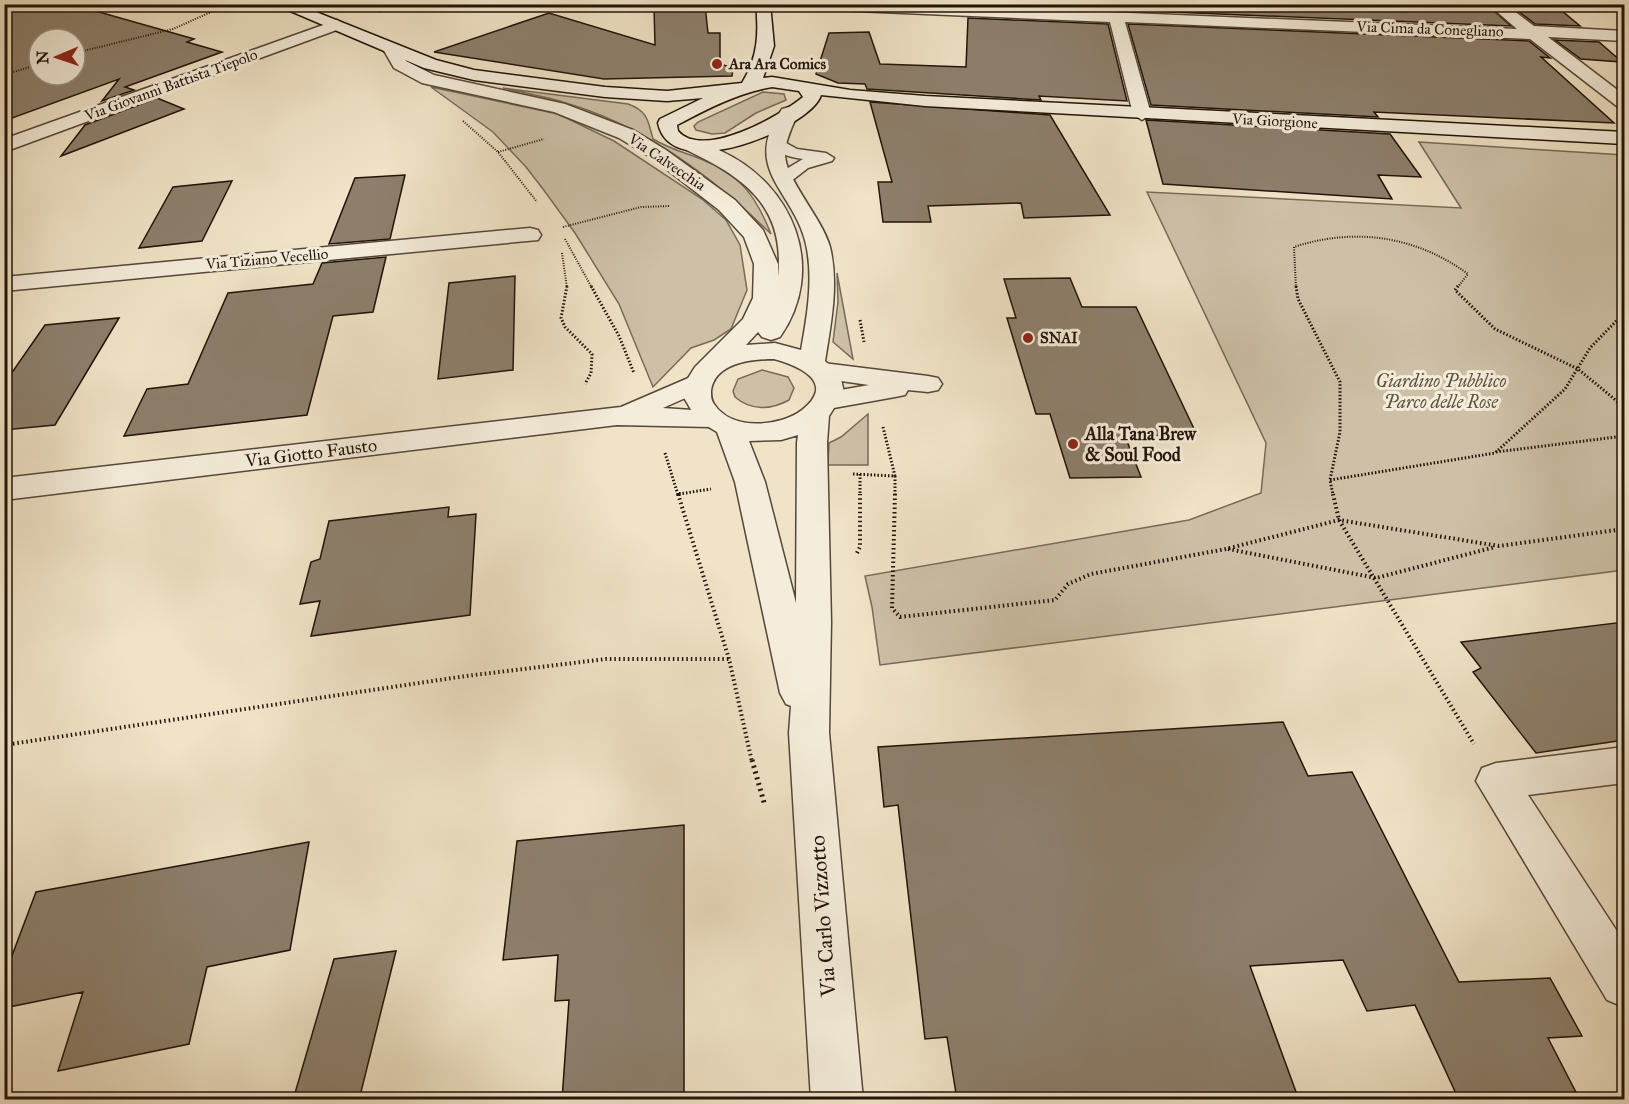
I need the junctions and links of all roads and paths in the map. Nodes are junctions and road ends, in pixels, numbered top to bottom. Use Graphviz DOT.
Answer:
graph roads {
  1 [pos="229,4"];
  2 [pos="281,4"];
  3 [pos="763,4"];
  4 [pos="787,4"];
  5 [pos="1495,4"];
  6 [pos="1116,17"];
  7 [pos="337,25"];
  8 [pos="1532,32"];
  9 [pos="1624,36"];
  10 [pos="767,41"];
  11 [pos="391,49"];
  12 [pos="87,50"];
  13 [pos="27,68"];
  14 [pos="4,75"];
  15 [pos="800,85"];
  16 [pos="744,87"];
  17 [pos="605,92"];
  18 [pos="925,101"];
  19 [pos="1624,103"];
  20 [pos="793,111"];
  21 [pos="1142,114"];
  22 [pos="462,120"];
  23 [pos="667,123"];
  24 [pos="1624,138"];
  25 [pos="777,143"];
  26 [pos="689,144"];
  27 [pos="4,146"];
  28 [pos="784,178"];
  29 [pos="544,211"];
  30 [pos="530,235"];
  31 [pos="564,238"];
  32 [pos="561,248"];
  33 [pos="4,284"];
  34 [pos="1624,313"];
  35 [pos="747,352"];
  36 [pos="818,367"];
  37 [pos="1578,369"];
  38 [pos="706,374"];
  39 [pos="1624,407"];
  40 [pos="822,408"];
  41 [pos="651,412"];
  42 [pos="563,422"];
  43 [pos="721,423"];
  44 [pos="1624,436"];
  45 [pos="1495,453"];
  46 [pos="812,475"];
  47 [pos="1330,480"];
  48 [pos="750,482"];
  49 [pos="4,489"];
  50 [pos="679,494"];
  51 [pos="1339,520"];
  52 [pos="1624,529"];
  53 [pos="1499,546"];
  54 [pos="1226,549"];
  55 [pos="1376,578"];
  56 [pos="729,659"];
  57 [pos="809,733"];
  58 [pos="4,745"];
  59 [pos="1624,765"];
  60 [pos="1496,781"];
  61 [pos="767,814"];
  62 [pos="1624,983"];
  63 [pos="837,1100"];
  1 -- 12 [label="path"];
  2 -- 7 [label="street, Via Calvecchia"];
  3 -- 10 [label="street"];
  4 -- 6 [label="street, Via Cima da Conegliano"];
  5 -- 8 [label="street"];
  6 -- 8 [label="street, Via Cima da Conegliano"];
  6 -- 21 [label="street"];
  7 -- 11 [label="street, Via Calvecchia"];
  7 -- 27 [label="street, Via Giovanni Battista Tiepolo"];
  8 -- 9 [label="street, Via Cima da Conegliano"];
  8 -- 19 [label="street"];
  10 -- 15 [label="street"];
  10 -- 16 [label="street"];
  11 -- 17 [label="street, Via Calvecchia"];
  11 -- 38 [label="street, Via Calvecchia"];
  13 -- 14 [label="path"];
  15 -- 16 [label="street, Via Calvecchia"];
  15 -- 18 [label="street, Via Giorgione"];
  15 -- 20 [label="street"];
  16 -- 17 [label="street, Via Calvecchia"];
  16 -- 23 [label="street"];
  17 -- 23 [label="street, Via Calvecchia"];
  18 -- 20 [label="street, Via Giorgione"];
  18 -- 21 [label="street, Via Giorgione"];
  20 -- 25 [label="street"];
  20 -- 26 [label="street"];
  21 -- 24 [label="street, Via Giorgione"];
  22 -- 29 [label="path"];
  23 -- 26 [label="street, Via Calvecchia"];
  25 -- 28 [label="street"];
  25 -- 28 [label="lane"];
  26 -- 35 [label="street"];
  28 -- 36 [label="street"];
  30 -- 33 [label="street, Via Tiziano Vecellio"];
  31 -- 41 [label="path"];
  32 -- 42 [label="path"];
  34 -- 37 [label="path"];
  35 -- 36 [label="street"];
  35 -- 38 [label="street"];
  36 -- 40 [label="street"];
  36 -- 40 [label="street"];
  37 -- 39 [label="path"];
  37 -- 45 [label="path"];
  37 -- 47 [label="path"];
  38 -- 41 [label="street"];
  38 -- 43 [label="street"];
  40 -- 43 [label="street"];
  40 -- 46 [label="street, Via Carlo Vizzotto"];
  41 -- 42 [label="street, Via Giotto Fausto"];
  41 -- 43 [label="street, Via Giotto Fausto"];
  41 -- 50 [label="path"];
  42 -- 49 [label="street, Via Giotto Fausto"];
  43 -- 48 [label="street, Via Carlo Vizzotto"];
  44 -- 45 [label="path"];
  45 -- 47 [label="path"];
  46 -- 54 [label="path"];
  46 -- 57 [label="street, Via Carlo Vizzotto"];
  47 -- 51 [label="path"];
  48 -- 50 [label="path"];
  48 -- 57 [label="street, Via Carlo Vizzotto"];
  50 -- 56 [label="path"];
  51 -- 53 [label="path"];
  51 -- 54 [label="path"];
  51 -- 55 [label="path"];
  52 -- 53 [label="path"];
  53 -- 55 [label="path"];
  54 -- 55 [label="path"];
  55 -- 60 [label="path"];
  56 -- 58 [label="path"];
  56 -- 61 [label="path"];
  57 -- 63 [label="street, Via Carlo Vizzotto"];
  59 -- 60 [label="street"];
  60 -- 62 [label="street"];
}
